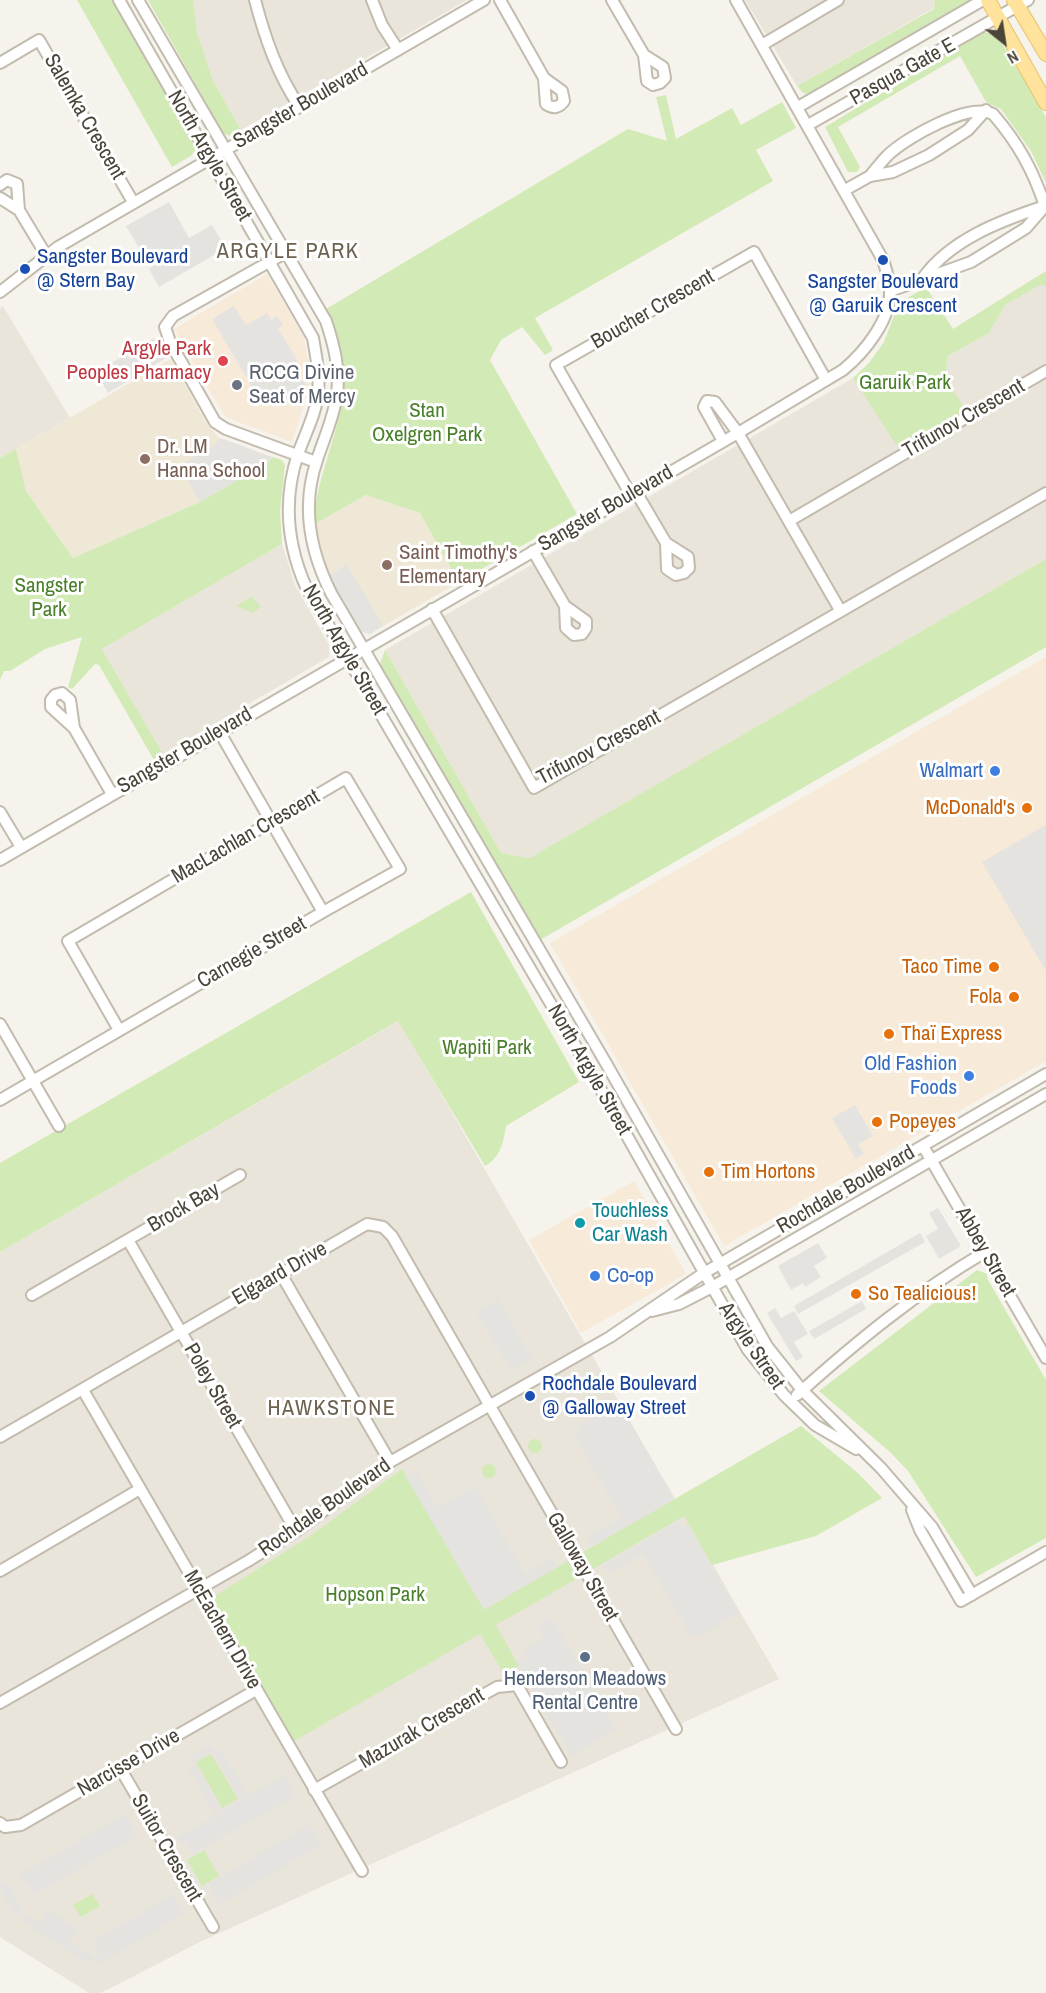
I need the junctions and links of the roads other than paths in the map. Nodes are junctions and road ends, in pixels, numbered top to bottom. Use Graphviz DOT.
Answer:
graph roads {
  1 [pos="119,0"];
  2 [pos="138,0"];
  3 [pos="255,0"];
  4 [pos="372,0"];
  5 [pos="484,0"];
  6 [pos="500,0"];
  7 [pos="612,0"];
  8 [pos="736,0"];
  9 [pos="838,0"];
  10 [pos="983,0"];
  11 [pos="988,0"];
  12 [pos="1020,2"];
  13 [pos="998,18"];
  14 [pos="762,45"];
  15 [pos="398,51"];
  16 [pos="1046,54"];
  17 [pos="644,56"];
  18 [pos="0,63"];
  19 [pos="544,78"];
  20 [pos="1046,103"];
  21 [pos="299,106"];
  22 [pos="798,107"];
  23 [pos="986,110"];
  24 [pos="808,125"];
  25 [pos="225,150"];
  26 [pos="211,158"];
  27 [pos="870,176"];
  28 [pos="0,184"];
  29 [pos="845,190"];
  30 [pos="0,198"];
  31 [pos="133,202"];
  32 [pos="1045,207"];
  33 [pos="20,210"];
  34 [pos="285,253"];
  35 [pos="46,255"];
  36 [pos="271,261"];
  37 [pos="923,278"];
  38 [pos="890,291"];
  39 [pos="0,292"];
  40 [pos="1046,371"];
  41 [pos="826,380"];
  42 [pos="738,433"];
  43 [pos="723,441"];
  44 [pos="297,455"];
  45 [pos="316,462"];
  46 [pos="634,493"];
  47 [pos="1046,493"];
  48 [pos="789,521"];
  49 [pos="666,543"];
  50 [pos="533,551"];
  51 [pos="565,606"];
  52 [pos="432,609"];
  53 [pos="840,610"];
  54 [pos="364,647"];
  55 [pos="347,657"];
  56 [pos="74,728"];
  57 [pos="219,731"];
  58 [pos="112,794"];
  59 [pos="0,812"];
  60 [pos="270,823"];
  61 [pos="21,847"];
  62 [pos="0,860"];
  63 [pos="323,912"];
  64 [pos="0,1024"];
  65 [pos="119,1030"];
  66 [pos="1046,1074"];
  67 [pos="33,1081"];
  68 [pos="1046,1094"];
  69 [pos="0,1100"];
  70 [pos="59,1126"];
  71 [pos="923,1146"];
  72 [pos="931,1160"];
  73 [pos="240,1175"];
  74 [pos="128,1240"];
  75 [pos="985,1252"];
  76 [pos="719,1264"];
  77 [pos="704,1273"];
  78 [pos="280,1274"];
  79 [pos="726,1278"];
  80 [pos="712,1287"];
  81 [pos="32,1295"];
  82 [pos="649,1312"];
  83 [pos="181,1332"];
  84 [pos="1046,1358"];
  85 [pos="83,1390"];
  86 [pos="802,1390"];
  87 [pos="790,1401"];
  88 [pos="489,1404"];
  89 [pos="0,1437"];
  90 [pos="864,1453"];
  91 [pos="390,1462"];
  92 [pos="140,1489"];
  93 [pos="910,1504"];
  94 [pos="296,1531"];
  95 [pos="1046,1552"];
  96 [pos="0,1571"];
  97 [pos="198,1589"];
  98 [pos="972,1595"];
  99 [pos="256,1690"];
  100 [pos="0,1702"];
  101 [pos="676,1729"];
  102 [pos="561,1762"];
  103 [pos="120,1768"];
  104 [pos="314,1790"];
  105 [pos="0,1823"];
  106 [pos="362,1871"];
  107 [pos="213,1927"];
  1 -- 26 [label="street, North Argyle Street"];
  2 -- 25 [label="street, North Argyle Street"];
  3 -- 21 [label="street"];
  4 -- 15 [label="street"];
  5 -- 15 [label="street, Sangster Boulevard"];
  6 -- 19 [label="street"];
  7 -- 17 [label="street"];
  8 -- 14 [label="street, Sangster Boulevard"];
  9 -- 14 [label="street"];
  10 -- 22 [label="street, Pasqua Gate E"];
  11 -- 13 [label="main road"];
  12 -- 13 [label="street, Pasqua Gate E"];
  12 -- 16 [label="main road"];
  13 -- 20 [label="main road"];
  13 -- 24 [label="street, Pasqua Gate E"];
  14 -- 22 [label="street, Sangster Boulevard"];
  15 -- 21 [label="street, Sangster Boulevard"];
  18 -- 31 [label="street, Salemka Crescent"];
  21 -- 25 [label="street, Sangster Boulevard"];
  22 -- 24 [label="street, Sangster Boulevard"];
  23 -- 27 [label="street"];
  23 -- 27 [label="street"];
  23 -- 32 [label="street"];
  24 -- 29 [label="street, Sangster Boulevard"];
  25 -- 26 [label="street, Sangster Boulevard"];
  25 -- 34 [label="street, North Argyle Street"];
  26 -- 31 [label="street, Sangster Boulevard"];
  26 -- 36 [label="street, North Argyle Street"];
  27 -- 29 [label="street"];
  28 -- 33 [label="street"];
  29 -- 38 [label="street, Sangster Boulevard"];
  30 -- 33 [label="street"];
  31 -- 35 [label="street, Sangster Boulevard"];
  32 -- 37 [label="street"];
  32 -- 37 [label="street"];
  33 -- 35 [label="street"];
  34 -- 36 [label="street"];
  34 -- 45 [label="street, North Argyle Street"];
  35 -- 39 [label="street, Sangster Boulevard"];
  36 -- 44 [label="street, North Argyle Street"];
  36 -- 44 [label="street"];
  37 -- 38 [label="street"];
  38 -- 41 [label="street, Sangster Boulevard"];
  40 -- 48 [label="street, Trifunov Crescent"];
  41 -- 42 [label="street, Sangster Boulevard"];
  41 -- 46 [label="street, Boucher Crescent"];
  42 -- 43 [label="street, Sangster Boulevard"];
  42 -- 43 [label="street"];
  42 -- 48 [label="street"];
  43 -- 46 [label="street, Sangster Boulevard"];
  44 -- 45 [label="street"];
  44 -- 55 [label="street, North Argyle Street"];
  45 -- 54 [label="street, North Argyle Street"];
  46 -- 49 [label="street"];
  46 -- 50 [label="street, Sangster Boulevard"];
  47 -- 53 [label="street, Trifunov Crescent"];
  48 -- 53 [label="street"];
  50 -- 51 [label="street"];
  50 -- 52 [label="street, Sangster Boulevard"];
  52 -- 53 [label="street, Trifunov Crescent"];
  52 -- 54 [label="street, Sangster Boulevard"];
  54 -- 55 [label="street, Sangster Boulevard"];
  54 -- 76 [label="street, North Argyle Street"];
  55 -- 57 [label="street, Sangster Boulevard"];
  55 -- 77 [label="street, North Argyle Street"];
  56 -- 58 [label="street"];
  57 -- 58 [label="street, Sangster Boulevard"];
  57 -- 60 [label="street, Carnegie Street"];
  58 -- 61 [label="street, Sangster Boulevard"];
  59 -- 61 [label="street"];
  60 -- 63 [label="street, Carnegie Street"];
  60 -- 63 [label="street, MacLachlan Crescent"];
  60 -- 65 [label="street, MacLachlan Crescent"];
  61 -- 62 [label="street, Sangster Boulevard"];
  63 -- 65 [label="street, Carnegie Street"];
  64 -- 67 [label="street"];
  65 -- 67 [label="street, Carnegie Street"];
  66 -- 71 [label="street, Rochdale Boulevard"];
  67 -- 69 [label="street, Carnegie Street"];
  67 -- 70 [label="street"];
  68 -- 72 [label="street, Rochdale Boulevard"];
  71 -- 72 [label="street, Abbey Street"];
  71 -- 76 [label="street, Rochdale Boulevard"];
  72 -- 75 [label="street, Abbey Street"];
  72 -- 79 [label="street, Rochdale Boulevard"];
  73 -- 74 [label="street, Brock Bay"];
  74 -- 81 [label="street, Brock Bay"];
  74 -- 83 [label="street, Poley Street"];
  75 -- 84 [label="street, Abbey Street"];
  75 -- 86 [label="street"];
  76 -- 77 [label="street, Rochdale Boulevard"];
  76 -- 79 [label="street, Argyle Street"];
  77 -- 80 [label="street, Argyle Street"];
  77 -- 82 [label="street, Rochdale Boulevard"];
  78 -- 83 [label="street, Elgaard Drive"];
  78 -- 88 [label="street, Elgaard Drive"];
  78 -- 91 [label="street"];
  79 -- 80 [label="street, Rochdale Boulevard"];
  79 -- 86 [label="street, Argyle Street"];
  80 -- 82 [label="street, Rochdale Boulevard"];
  80 -- 87 [label="street, Argyle Street"];
  82 -- 88 [label="street, Rochdale Boulevard"];
  83 -- 85 [label="street, Elgaard Drive"];
  83 -- 94 [label="street, Poley Street"];
  85 -- 89 [label="street, Elgaard Drive"];
  85 -- 92 [label="street, McEachern Drive"];
  86 -- 87 [label="street"];
  86 -- 90 [label="street, Argyle Street"];
  87 -- 90 [label="street, Argyle Street"];
  88 -- 91 [label="street, Rochdale Boulevard"];
  88 -- 101 [label="street, Galloway Street"];
  90 -- 93 [label="street, Argyle Street"];
  91 -- 94 [label="street, Rochdale Boulevard"];
  92 -- 96 [label="street"];
  92 -- 97 [label="street, McEachern Drive"];
  93 -- 98 [label="street, Argyle Street"];
  93 -- 98 [label="street, Argyle Street"];
  94 -- 97 [label="street, Rochdale Boulevard"];
  95 -- 98 [label="street"];
  97 -- 99 [label="street, McEachern Drive"];
  97 -- 100 [label="street, Rochdale Boulevard"];
  99 -- 103 [label="street, Narcisse Drive"];
  99 -- 104 [label="street, McEachern Drive"];
  102 -- 104 [label="street, Mazurak Crescent"];
  103 -- 105 [label="street, Narcisse Drive"];
  103 -- 107 [label="street, Suitor Crescent"];
  104 -- 106 [label="street, McEachern Drive"];
}
